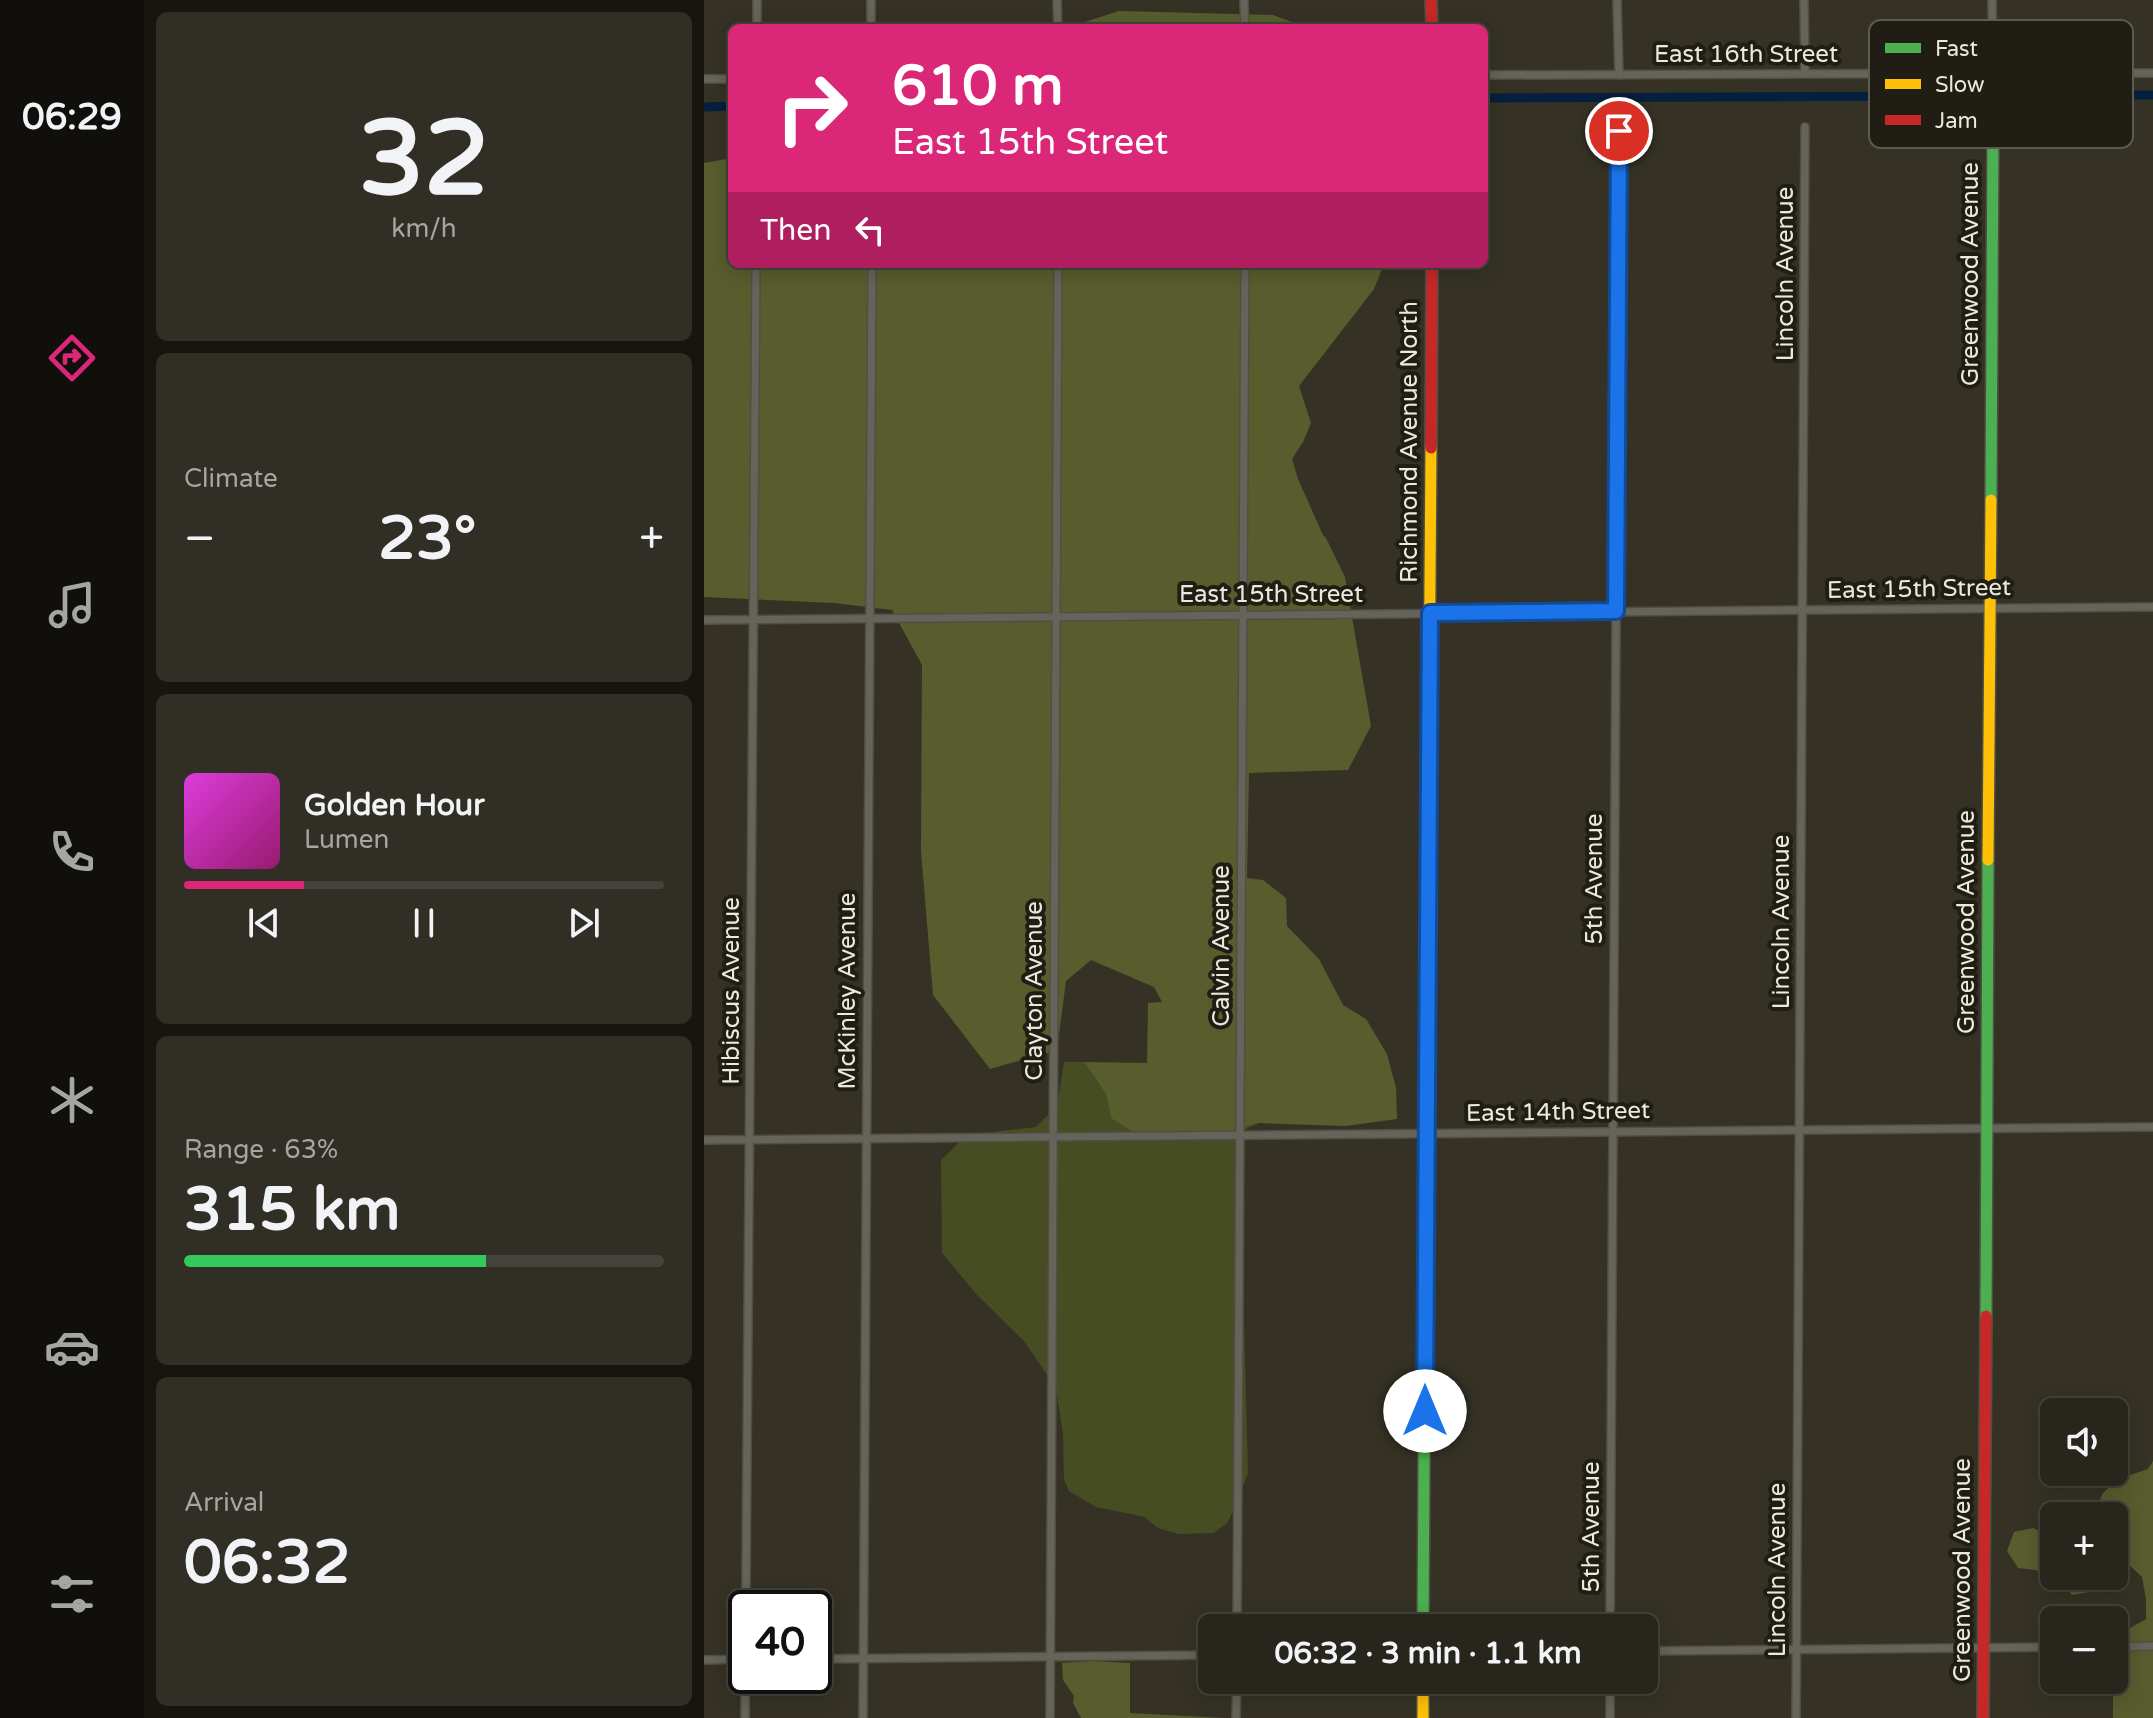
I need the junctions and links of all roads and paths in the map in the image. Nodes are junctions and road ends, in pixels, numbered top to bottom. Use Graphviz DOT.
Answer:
graph roads {
  1 [pos="757,0"];
  2 [pos="871,0"];
  3 [pos="1057,0"];
  4 [pos="1244,0"];
  5 [pos="1431,0"];
  6 [pos="1617,0"];
  7 [pos="1804,0"];
  8 [pos="1992,0"];
  9 [pos="1992,20"];
  10 [pos="757,24"];
  11 [pos="871,24"];
  12 [pos="1058,24"];
  13 [pos="1245,24"];
  14 [pos="1432,24"];
  15 [pos="1805,74"];
  16 [pos="1869,74"];
  17 [pos="1488,75"];
  18 [pos="1619,75"];
  19 [pos="704,79"];
  20 [pos="728,79"];
  21 [pos="1805,127"];
  22 [pos="1619,131"];
  23 [pos="1993,148"];
  24 [pos="756,268"];
  25 [pos="872,268"];
  26 [pos="1058,268"];
  27 [pos="1245,268"];
  28 [pos="1432,268"];
  29 [pos="2153,607"];
  30 [pos="1990,608"];
  31 [pos="1803,610"];
  32 [pos="1616,611"];
  33 [pos="1430,613"];
  34 [pos="1243,615"];
  35 [pos="1056,616"];
  36 [pos="870,617"];
  37 [pos="754,619"];
  38 [pos="704,620"];
  39 [pos="2153,1127"];
  40 [pos="1986,1128"];
  41 [pos="1799,1130"];
  42 [pos="1613,1131"];
  43 [pos="1426,1133"];
  44 [pos="1240,1134"];
  45 [pos="1054,1136"];
  46 [pos="867,1138"];
  47 [pos="749,1139"];
  48 [pos="704,1140"];
  49 [pos="746,1590"];
  50 [pos="1237,1614"];
  51 [pos="1423,1614"];
  52 [pos="1610,1614"];
  53 [pos="2153,1646"];
  54 [pos="2040,1647"];
  55 [pos="2128,1647"];
  56 [pos="1984,1648"];
  57 [pos="1797,1650"];
  58 [pos="1658,1651"];
  59 [pos="1198,1655"];
  60 [pos="1050,1657"];
  61 [pos="728,1659"];
  62 [pos="832,1659"];
  63 [pos="864,1659"];
  64 [pos="704,1660"];
  65 [pos="745,1694"];
  66 [pos="1237,1694"];
  67 [pos="1423,1694"];
  68 [pos="1610,1694"];
  69 [pos="745,1718"];
  70 [pos="863,1718"];
  71 [pos="1050,1718"];
  72 [pos="1236,1718"];
  73 [pos="1423,1718"];
  74 [pos="1610,1718"];
  75 [pos="1796,1718"];
  76 [pos="1983,1718"];
  1 -- 10 [label="street"];
  2 -- 11 [label="street"];
  3 -- 12 [label="street"];
  4 -- 13 [label="street"];
  5 -- 14 [label="street"];
  6 -- 18 [label="street"];
  7 -- 15 [label="street"];
  8 -- 9 [label="street"];
  15 -- 16 [label="street, East 16th Street"];
  15 -- 18 [label="street, East 16th Street"];
  17 -- 18 [label="street, East 16th Street"];
  19 -- 20 [label="street"];
  21 -- 31 [label="street, Lincoln Avenue"];
  22 -- 32 [label="street, 5th Avenue"];
  23 -- 30 [label="street, Greenwood Avenue"];
  24 -- 37 [label="street, Hibiscus Avenue"];
  25 -- 36 [label="street, McKinley Avenue"];
  26 -- 35 [label="street, Clayton Avenue"];
  27 -- 34 [label="street, Calvin Avenue"];
  28 -- 33 [label="street, Richmond Avenue North"];
  29 -- 30 [label="street, East 15th Street"];
  30 -- 31 [label="street, East 15th Street"];
  30 -- 40 [label="street, Greenwood Avenue"];
  31 -- 32 [label="street, East 15th Street"];
  31 -- 41 [label="street, Lincoln Avenue"];
  32 -- 33 [label="street, East 15th Street"];
  32 -- 42 [label="street, 5th Avenue"];
  33 -- 34 [label="street, East 15th Street"];
  33 -- 43 [label="street, Richmond Avenue North"];
  34 -- 35 [label="street, East 15th Street"];
  34 -- 44 [label="street, Calvin Avenue"];
  35 -- 36 [label="street, East 15th Street"];
  35 -- 45 [label="street, Clayton Avenue"];
  36 -- 37 [label="street, East 15th Street"];
  36 -- 46 [label="street, McKinley Avenue"];
  37 -- 38 [label="street, East 15th Street"];
  37 -- 47 [label="street, Hibiscus Avenue"];
  39 -- 40 [label="street, East 14th Street"];
  40 -- 41 [label="street, East 14th Street"];
  40 -- 56 [label="street, Greenwood Avenue"];
  41 -- 42 [label="street, East 14th Street"];
  41 -- 57 [label="street, Lincoln Avenue"];
  42 -- 43 [label="street, East 14th Street"];
  42 -- 52 [label="street, 5th Avenue"];
  43 -- 44 [label="street, East 14th Street"];
  43 -- 51 [label="street, Richmond Avenue North"];
  44 -- 45 [label="street, East 14th Street"];
  44 -- 50 [label="street, Calvin Avenue"];
  45 -- 46 [label="street, East 14th Street"];
  45 -- 60 [label="street, Clayton Avenue"];
  46 -- 47 [label="street, East 14th Street"];
  46 -- 63 [label="street, McKinley Avenue"];
  47 -- 48 [label="street, East 14th Street"];
  47 -- 49 [label="street, Hibiscus Avenue"];
  53 -- 55 [label="street"];
  54 -- 56 [label="street"];
  56 -- 57 [label="street"];
  56 -- 76 [label="street, Greenwood Avenue"];
  57 -- 58 [label="street"];
  57 -- 75 [label="street, Lincoln Avenue"];
  59 -- 60 [label="street"];
  60 -- 63 [label="street"];
  60 -- 71 [label="street, Clayton Avenue"];
  61 -- 64 [label="street"];
  62 -- 63 [label="street"];
  63 -- 70 [label="street, McKinley Avenue"];
  65 -- 69 [label="street, Hibiscus Avenue"];
  66 -- 72 [label="street"];
  67 -- 73 [label="street"];
  68 -- 74 [label="street"];
}
